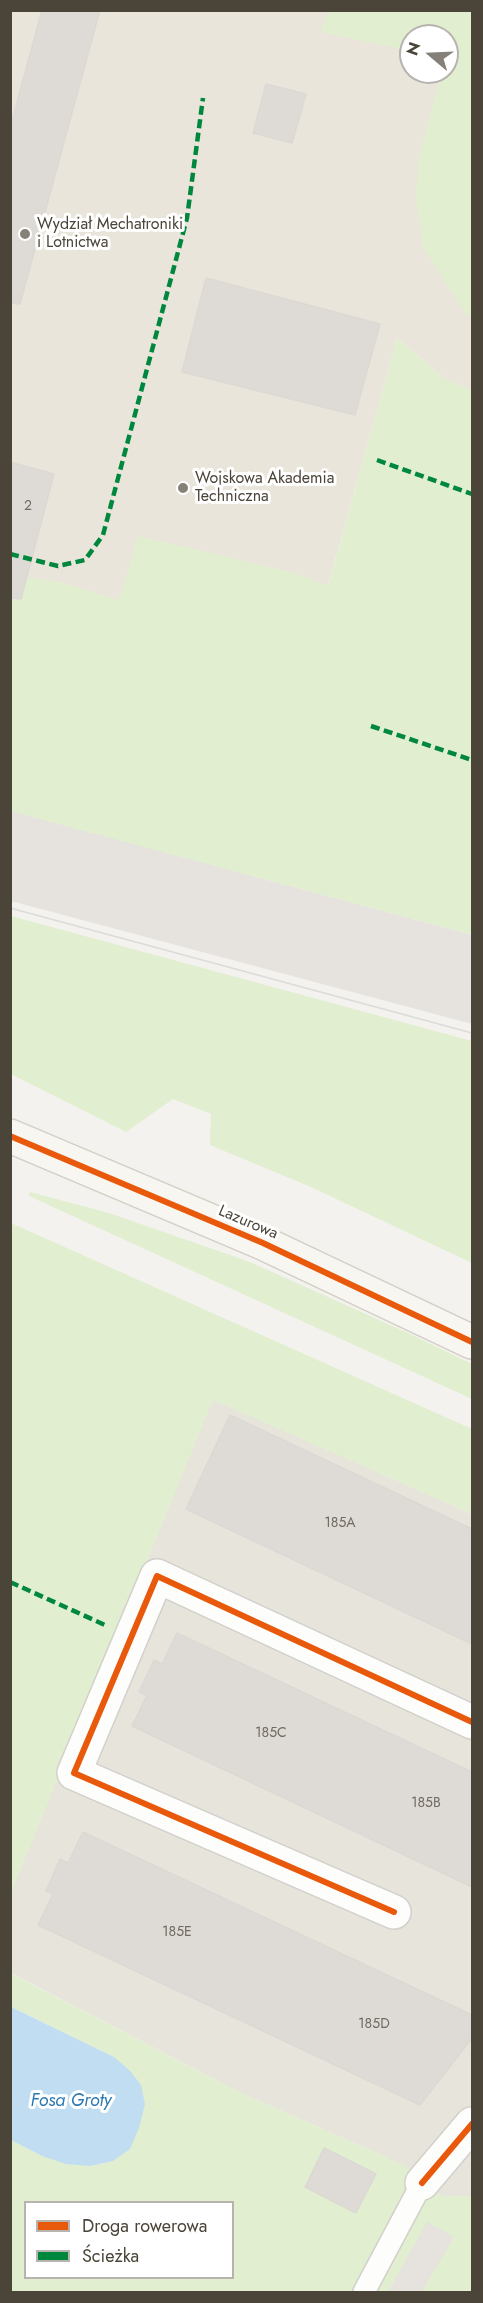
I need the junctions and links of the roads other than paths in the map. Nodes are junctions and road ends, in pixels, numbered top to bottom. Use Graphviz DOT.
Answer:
graph roads {
  1 [pos="10,1136"];
  2 [pos="472,1342"];
  3 [pos="472,1722"];
  4 [pos="394,1912"];
  5 [pos="472,2124"];
  6 [pos="422,2183"];
  7 [pos="364,2292"];
  1 -- 2 [label="street, Lazurowa"];
  3 -- 4 [label="street"];
  5 -- 6 [label="street"];
  6 -- 7 [label="lane"];
}
